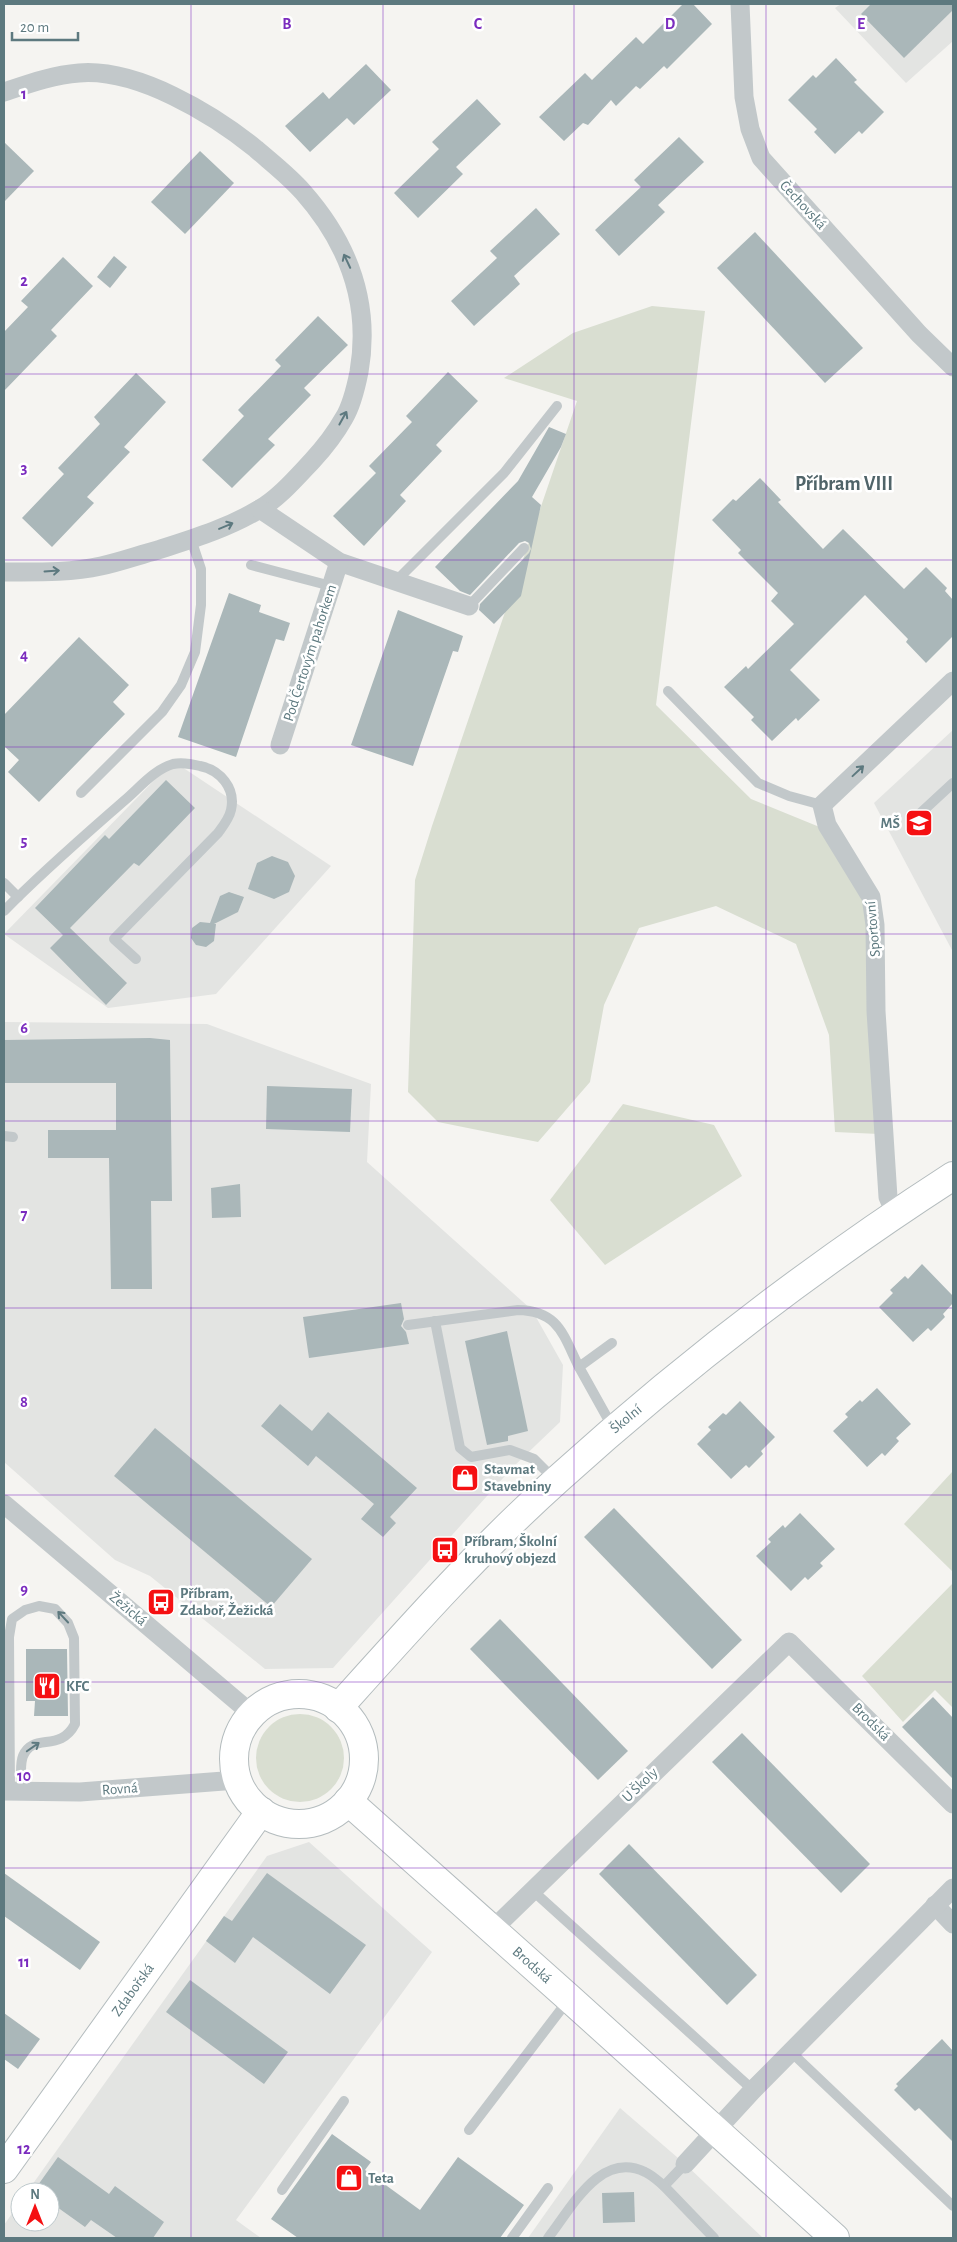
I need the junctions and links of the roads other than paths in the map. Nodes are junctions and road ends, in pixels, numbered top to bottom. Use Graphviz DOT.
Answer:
graph roads {
  1 [pos="740,4"];
  2 [pos="4,92"];
  3 [pos="953,367"];
  4 [pos="557,406"];
  5 [pos="260,509"];
  6 [pos="191,539"];
  7 [pos="524,548"];
  8 [pos="339,562"];
  9 [pos="251,564"];
  10 [pos="4,572"];
  11 [pos="396,581"];
  12 [pos="331,586"];
  13 [pos="469,606"];
  14 [pos="953,681"];
  15 [pos="668,691"];
  16 [pos="280,745"];
  17 [pos="953,783"];
  18 [pos="80,793"];
  19 [pos="822,804"];
  20 [pos="913,820"];
  21 [pos="4,884"];
  22 [pos="18,897"];
  23 [pos="4,911"];
  24 [pos="136,959"];
  25 [pos="953,1176"];
  26 [pos="895,1213"];
  27 [pos="435,1321"];
  28 [pos="408,1325"];
  29 [pos="612,1343"];
  30 [pos="579,1367"];
  31 [pos="614,1429"];
  32 [pos="556,1480"];
  33 [pos="4,1504"];
  34 [pos="788,1642"];
  35 [pos="338,1708"];
  36 [pos="252,1714"];
  37 [pos="237,1780"];
  38 [pos="12,1791"];
  39 [pos="348,1801"];
  40 [pos="953,1804"];
  41 [pos="261,1811"];
  42 [pos="953,1888"];
  43 [pos="532,1890"];
  44 [pos="935,1906"];
  45 [pos="953,1924"];
  46 [pos="493,1929"];
  47 [pos="570,1998"];
  48 [pos="791,2052"];
  49 [pos="753,2090"];
  50 [pos="344,2101"];
  51 [pos="469,2130"];
  52 [pos="715,2131"];
  53 [pos="685,2164"];
  54 [pos="4,2168"];
  55 [pos="664,2186"];
  56 [pos="548,2188"];
  57 [pos="282,2190"];
  58 [pos="953,2206"];
  59 [pos="512,2238"];
  60 [pos="548,2238"];
  61 [pos="714,2238"];
  62 [pos="835,2238"];
  1 -- 3 [label="street, Čechovská"];
  5 -- 2 [label="street, one-way"];
  4 -- 11 [label="lane"];
  6 -- 5 [label="street, one-way"];
  5 -- 8 [label="street"];
  10 -- 6 [label="street, one-way"];
  6 -- 18 [label="lane"];
  7 -- 13 [label="lane"];
  8 -- 11 [label="street"];
  8 -- 12 [label="street, Pod Čertovým pahorkem"];
  9 -- 12 [label="lane"];
  11 -- 13 [label="street"];
  12 -- 16 [label="street, Pod Čertovým pahorkem"];
  19 -- 14 [label="street, one-way"];
  15 -- 19 [label="lane"];
  17 -- 20 [label="lane"];
  19 -- 26 [label="street, Sportovní"];
  21 -- 22 [label="lane"];
  22 -- 23 [label="lane"];
  22 -- 24 [label="lane"];
  25 -- 26 [label="street, Školní"];
  26 -- 31 [label="street, Školní"];
  27 -- 28 [label="lane"];
  27 -- 30 [label="lane"];
  27 -- 32 [label="lane"];
  29 -- 30 [label="lane"];
  30 -- 31 [label="lane"];
  31 -- 32 [label="street, Školní"];
  32 -- 35 [label="street, Školní"];
  33 -- 36 [label="street, Žežická"];
  34 -- 40 [label="street, Brodská"];
  34 -- 43 [label="street, U Školy"];
  35 -- 36 [label="street"];
  35 -- 39 [label="street"];
  36 -- 37 [label="street"];
  37 -- 38 [label="street, Rovná"];
  37 -- 41 [label="street"];
  38 -- 38 [label="lane, one-way"];
  39 -- 41 [label="street"];
  39 -- 46 [label="street, Brodská"];
  41 -- 54 [label="street, Zdabořská"];
  42 -- 44 [label="street"];
  43 -- 46 [label="street, U Školy"];
  43 -- 49 [label="lane"];
  44 -- 45 [label="street"];
  44 -- 48 [label="street"];
  46 -- 47 [label="street, Brodská"];
  47 -- 51 [label="lane"];
  47 -- 52 [label="street, Brodská"];
  48 -- 49 [label="street"];
  48 -- 58 [label="lane"];
  49 -- 52 [label="street"];
  50 -- 57 [label="lane"];
  52 -- 53 [label="street"];
  52 -- 62 [label="street, Brodská"];
  53 -- 55 [label="lane"];
  55 -- 60 [label="lane"];
  55 -- 61 [label="lane"];
  56 -- 59 [label="lane"];
}
